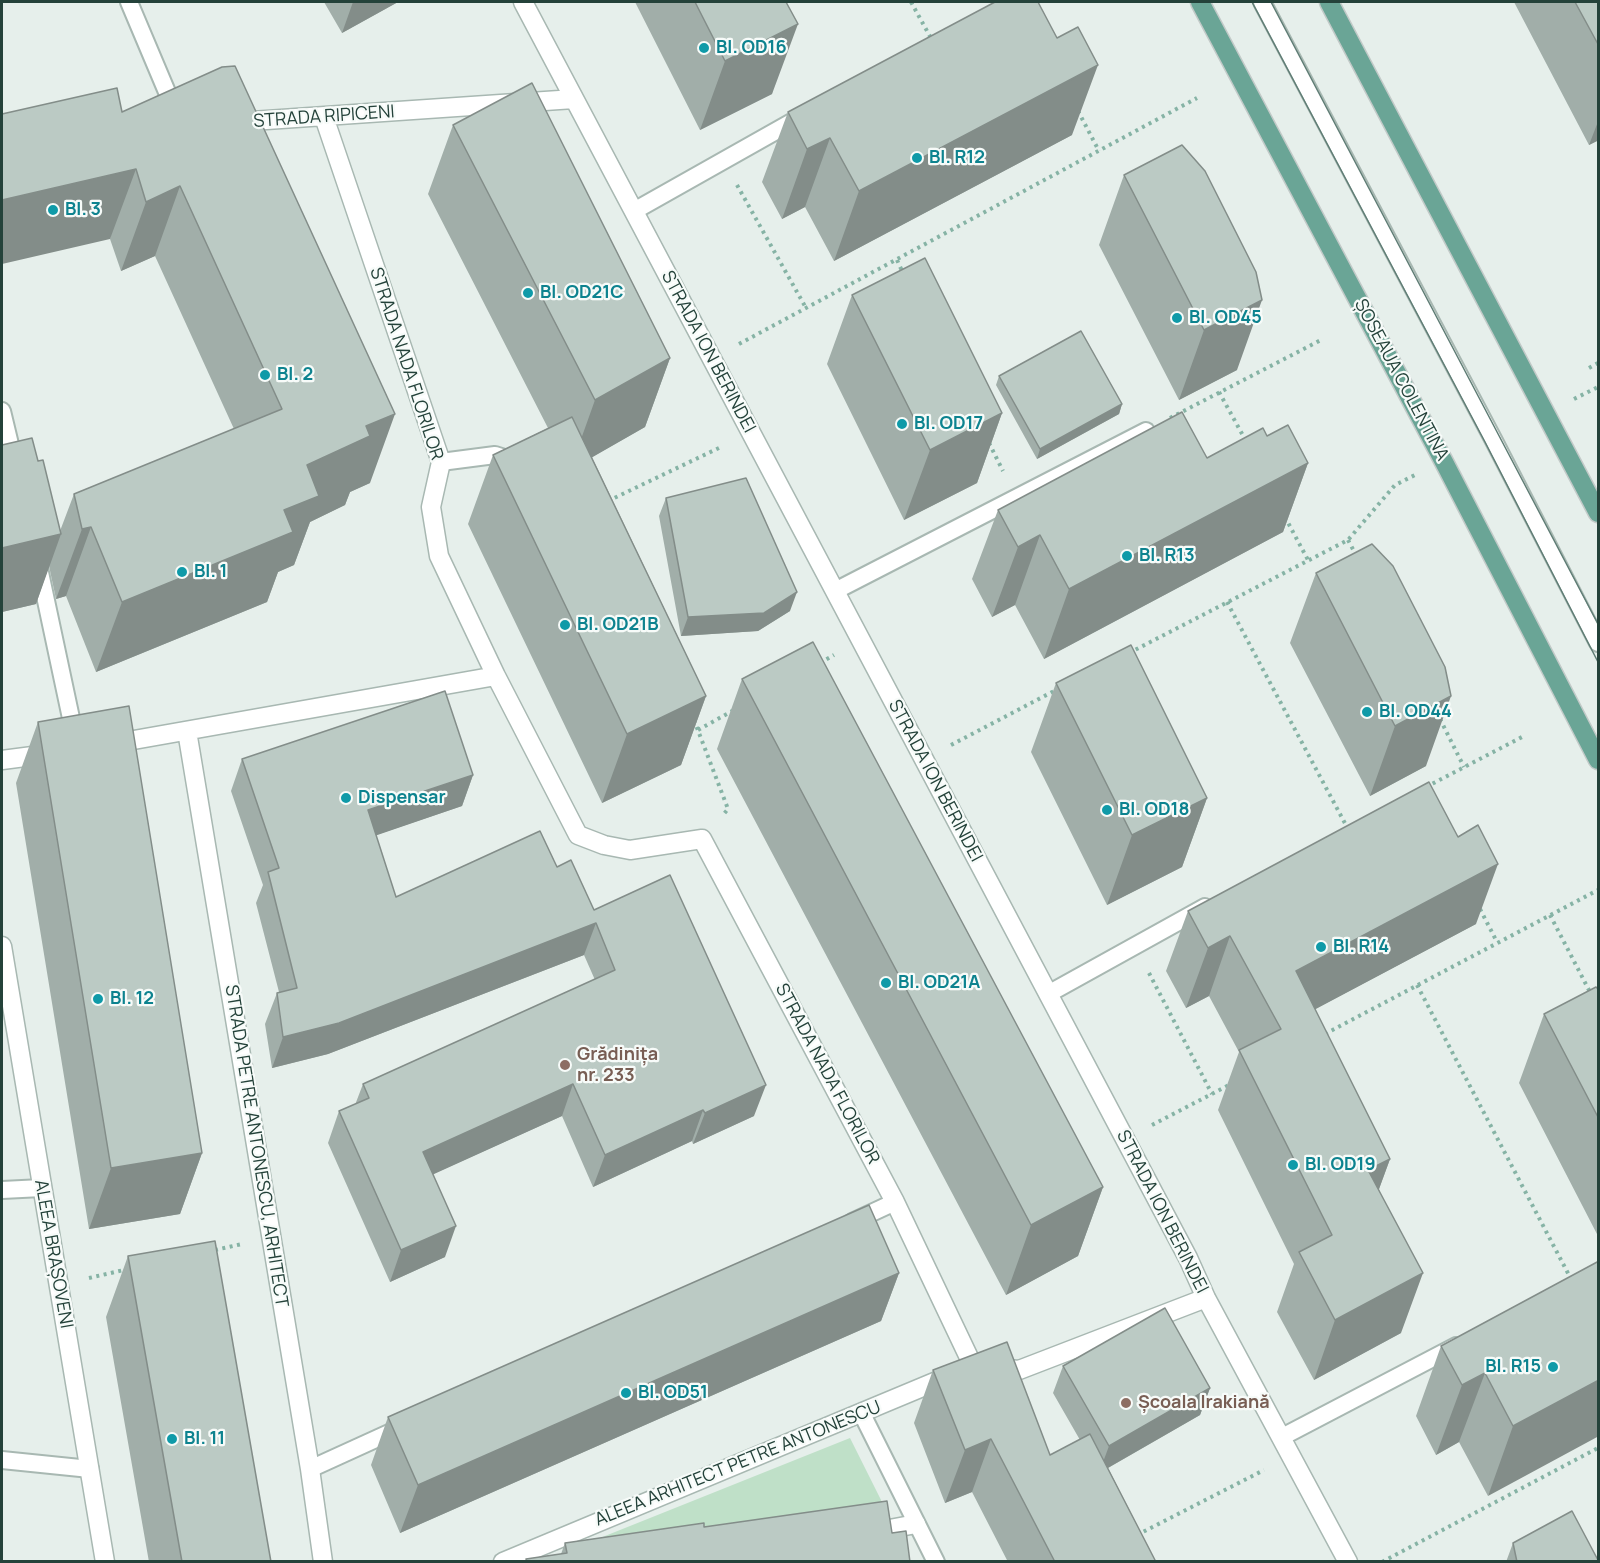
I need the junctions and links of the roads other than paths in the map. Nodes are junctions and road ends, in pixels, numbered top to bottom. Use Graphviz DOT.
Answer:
graph roads {
  1 [pos="129,2"];
  2 [pos="523,2"];
  3 [pos="1200,2"];
  4 [pos="1262,2"];
  5 [pos="1329,2"];
  6 [pos="574,99"];
  7 [pos="813,110"];
  8 [pos="324,117"];
  9 [pos="216,124"];
  10 [pos="174,126"];
  11 [pos="634,211"];
  12 [pos="2,411"];
  13 [pos="1146,431"];
  14 [pos="441,462"];
  15 [pos="528,464"];
  16 [pos="20,486"];
  17 [pos="1599,513"];
  18 [pos="35,549"];
  19 [pos="835,591"];
  20 [pos="1599,643"];
  21 [pos="496,676"];
  22 [pos="187,731"];
  23 [pos="78,750"];
  24 [pos="2,760"];
  25 [pos="1599,760"];
  26 [pos="1223,897"];
  27 [pos="2,946"];
  28 [pos="1048,994"];
  29 [pos="42,1188"];
  30 [pos="2,1190"];
  31 [pos="895,1202"];
  32 [pos="841,1227"];
  33 [pos="1206,1298"];
  34 [pos="1470,1338"];
  35 [pos="973,1366"];
  36 [pos="862,1414"];
  37 [pos="418,1420"];
  38 [pos="1282,1437"];
  39 [pos="2,1460"];
  40 [pos="90,1469"];
  41 [pos="310,1469"];
  42 [pos="916,1524"];
  43 [pos="849,1536"];
  44 [pos="105,1562"];
  45 [pos="323,1562"];
  46 [pos="503,1562"];
  47 [pos="936,1562"];
  48 [pos="1348,1562"];
  1 -- 10 [label="lane"];
  2 -- 6 [label="street, STRADA ION BERINDEI"];
  3 -- 25 [label="main road, ȘOSEAUA COLENTINA"];
  4 -- 20 [label="lane"];
  5 -- 17 [label="main road"];
  6 -- 8 [label="street, STRADA RIPICENI"];
  6 -- 11 [label="street, STRADA ION BERINDEI"];
  7 -- 11 [label="lane"];
  8 -- 9 [label="street, STRADA RIPICENI"];
  8 -- 14 [label="street, STRADA NADA FLORILOR"];
  11 -- 19 [label="street, STRADA ION BERINDEI"];
  12 -- 16 [label="lane"];
  13 -- 19 [label="lane"];
  14 -- 15 [label="lane"];
  14 -- 21 [label="street, STRADA NADA FLORILOR"];
  18 -- 23 [label="lane"];
  19 -- 28 [label="street, STRADA ION BERINDEI"];
  21 -- 22 [label="street"];
  21 -- 31 [label="street, STRADA NADA FLORILOR"];
  22 -- 23 [label="street"];
  22 -- 41 [label="street, STRADA PETRE ANTONESCU, ARHITECT"];
  23 -- 24 [label="street"];
  26 -- 28 [label="lane"];
  27 -- 29 [label="street, ALEEA BRAȘOVENI"];
  28 -- 33 [label="street, STRADA ION BERINDEI"];
  29 -- 30 [label="lane"];
  29 -- 40 [label="street, ALEEA BRAȘOVENI"];
  31 -- 32 [label="lane"];
  31 -- 35 [label="street, STRADA NADA FLORILOR"];
  33 -- 35 [label="street"];
  33 -- 38 [label="street, STRADA ION BERINDEI"];
  34 -- 38 [label="lane"];
  35 -- 36 [label="street, ALEEA ARHITECT PETRE ANTONESCU"];
  36 -- 42 [label="lane"];
  36 -- 46 [label="street, ALEEA ARHITECT PETRE ANTONESCU"];
  37 -- 41 [label="lane"];
  38 -- 48 [label="street, STRADA ION BERINDEI"];
  39 -- 40 [label="lane"];
  40 -- 44 [label="street, ALEEA BRAȘOVENI"];
  41 -- 45 [label="street, STRADA PETRE ANTONESCU, ARHITECT"];
  42 -- 43 [label="street"];
  42 -- 47 [label="lane"];
}
